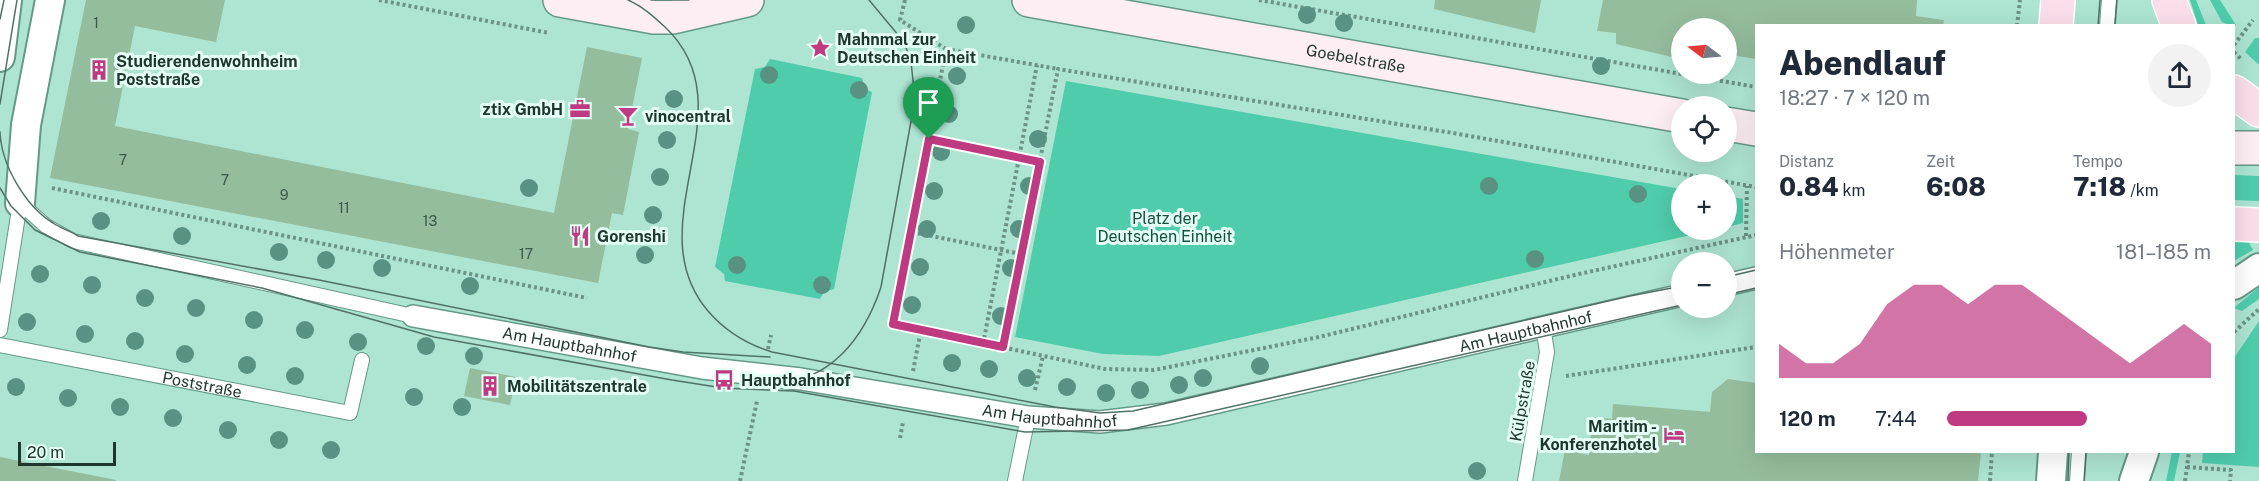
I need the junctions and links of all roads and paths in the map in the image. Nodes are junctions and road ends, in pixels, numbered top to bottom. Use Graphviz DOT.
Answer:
graph roads {
  1 [pos="7,0"];
  2 [pos="50,0"];
  3 [pos="379,0"];
  4 [pos="560,0"];
  5 [pos="747,0"];
  6 [pos="905,0"];
  7 [pos="1029,0"];
  8 [pos="1259,0"];
  9 [pos="2020,0"];
  10 [pos="2058,0"];
  11 [pos="2109,0"];
  12 [pos="2169,0"];
  13 [pos="2253,20"];
  14 [pos="2018,24"];
  15 [pos="2056,24"];
  16 [pos="2107,24"];
  17 [pos="2178,24"];
  18 [pos="552,33"];
  19 [pos="2235,44"];
  20 [pos="946,49"];
  21 [pos="0,57"];
  22 [pos="1037,65"];
  23 [pos="1058,69"];
  24 [pos="1755,87"];
  25 [pos="2235,93"];
  26 [pos="2259,110"];
  27 [pos="1671,114"];
  28 [pos="1737,126"];
  29 [pos="1755,129"];
  30 [pos="929,139"];
  31 [pos="2235,148"];
  32 [pos="2259,148"];
  33 [pos="1019,158"];
  34 [pos="1040,162"];
  35 [pos="0,166"];
  36 [pos="42,186"];
  37 [pos="1747,186"];
  38 [pos="1755,187"];
  39 [pos="20,203"];
  40 [pos="2235,224"];
  41 [pos="2259,225"];
  42 [pos="912,232"];
  43 [pos="1755,235"];
  44 [pos="1746,236"];
  45 [pos="1001,250"];
  46 [pos="1021,254"];
  47 [pos="2259,268"];
  48 [pos="1755,278"];
  49 [pos="1737,282"];
  50 [pos="2235,284"];
  51 [pos="1671,297"];
  52 [pos="586,298"];
  53 [pos="2259,309"];
  54 [pos="413,316"];
  55 [pos="1543,326"];
  56 [pos="2235,328"];
  57 [pos="0,330"];
  58 [pos="771,335"];
  59 [pos="983,344"];
  60 [pos="0,345"];
  61 [pos="1003,347"];
  62 [pos="1755,347"];
  63 [pos="1043,356"];
  64 [pos="362,360"];
  65 [pos="763,375"];
  66 [pos="1542,382"];
  67 [pos="1028,417"];
  68 [pos="1992,453"];
  69 [pos="2054,453"];
  70 [pos="2079,453"];
  71 [pos="2144,453"];
  72 [pos="2189,453"];
  73 [pos="2187,467"];
  74 [pos="740,481"];
  75 [pos="1014,481"];
  76 [pos="1525,481"];
  77 [pos="1990,481"];
  78 [pos="2051,481"];
  79 [pos="2077,481"];
  80 [pos="2134,481"];
  81 [pos="2185,481"];
  82 [pos="2230,481"];
  1 -- 21 [label="street"];
  2 -- 39 [label="street"];
  3 -- 18 [label="path"];
  4 -- 5 [label="main road"];
  6 -- 20 [label="path"];
  7 -- 27 [label="main road, Goebelstraße"];
  8 -- 24 [label="path"];
  9 -- 14 [label="path"];
  10 -- 15 [label="main road"];
  11 -- 16 [label="lane"];
  12 -- 17 [label="main road"];
  13 -- 19 [label="path"];
  20 -- 22 [label="path"];
  20 -- 30 [label="path"];
  22 -- 23 [label="path"];
  22 -- 33 [label="path"];
  23 -- 34 [label="path"];
  23 -- 37 [label="path"];
  25 -- 26 [label="main road"];
  28 -- 29 [label="main road"];
  30 -- 33 [label="path"];
  30 -- 42 [label="path"];
  31 -- 32 [label="main road"];
  33 -- 34 [label="path"];
  33 -- 45 [label="path"];
  34 -- 46 [label="path"];
  35 -- 39 [label="street"];
  36 -- 52 [label="path"];
  37 -- 38 [label="path"];
  37 -- 44 [label="path"];
  39 -- 54 [label="lane"];
  39 -- 57 [label="lane"];
  40 -- 41 [label="main road"];
  42 -- 45 [label="path"];
  42 -- 59 [label="path"];
  43 -- 44 [label="path"];
  44 -- 63 [label="path"];
  45 -- 46 [label="path"];
  45 -- 59 [label="path"];
  46 -- 61 [label="path"];
  47 -- 50 [label="street"];
  48 -- 49 [label="street"];
  51 -- 55 [label="street, Am Hauptbahnhof"];
  53 -- 56 [label="path"];
  54 -- 65 [label="street, Am Hauptbahnhof"];
  55 -- 66 [label="lane, Külpstraße"];
  55 -- 67 [label="street, Am Hauptbahnhof"];
  58 -- 65 [label="path"];
  59 -- 61 [label="path"];
  60 -- 64 [label="lane, Poststraße"];
  61 -- 63 [label="path"];
  62 -- 66 [label="path"];
  63 -- 67 [label="path"];
  65 -- 67 [label="street, Am Hauptbahnhof"];
  65 -- 74 [label="path"];
  66 -- 76 [label="lane, Külpstraße"];
  67 -- 75 [label="lane"];
  68 -- 77 [label="path"];
  69 -- 78 [label="street"];
  70 -- 79 [label="lane"];
  71 -- 80 [label="street"];
  72 -- 73 [label="path"];
  73 -- 81 [label="path"];
  73 -- 82 [label="path"];
}
